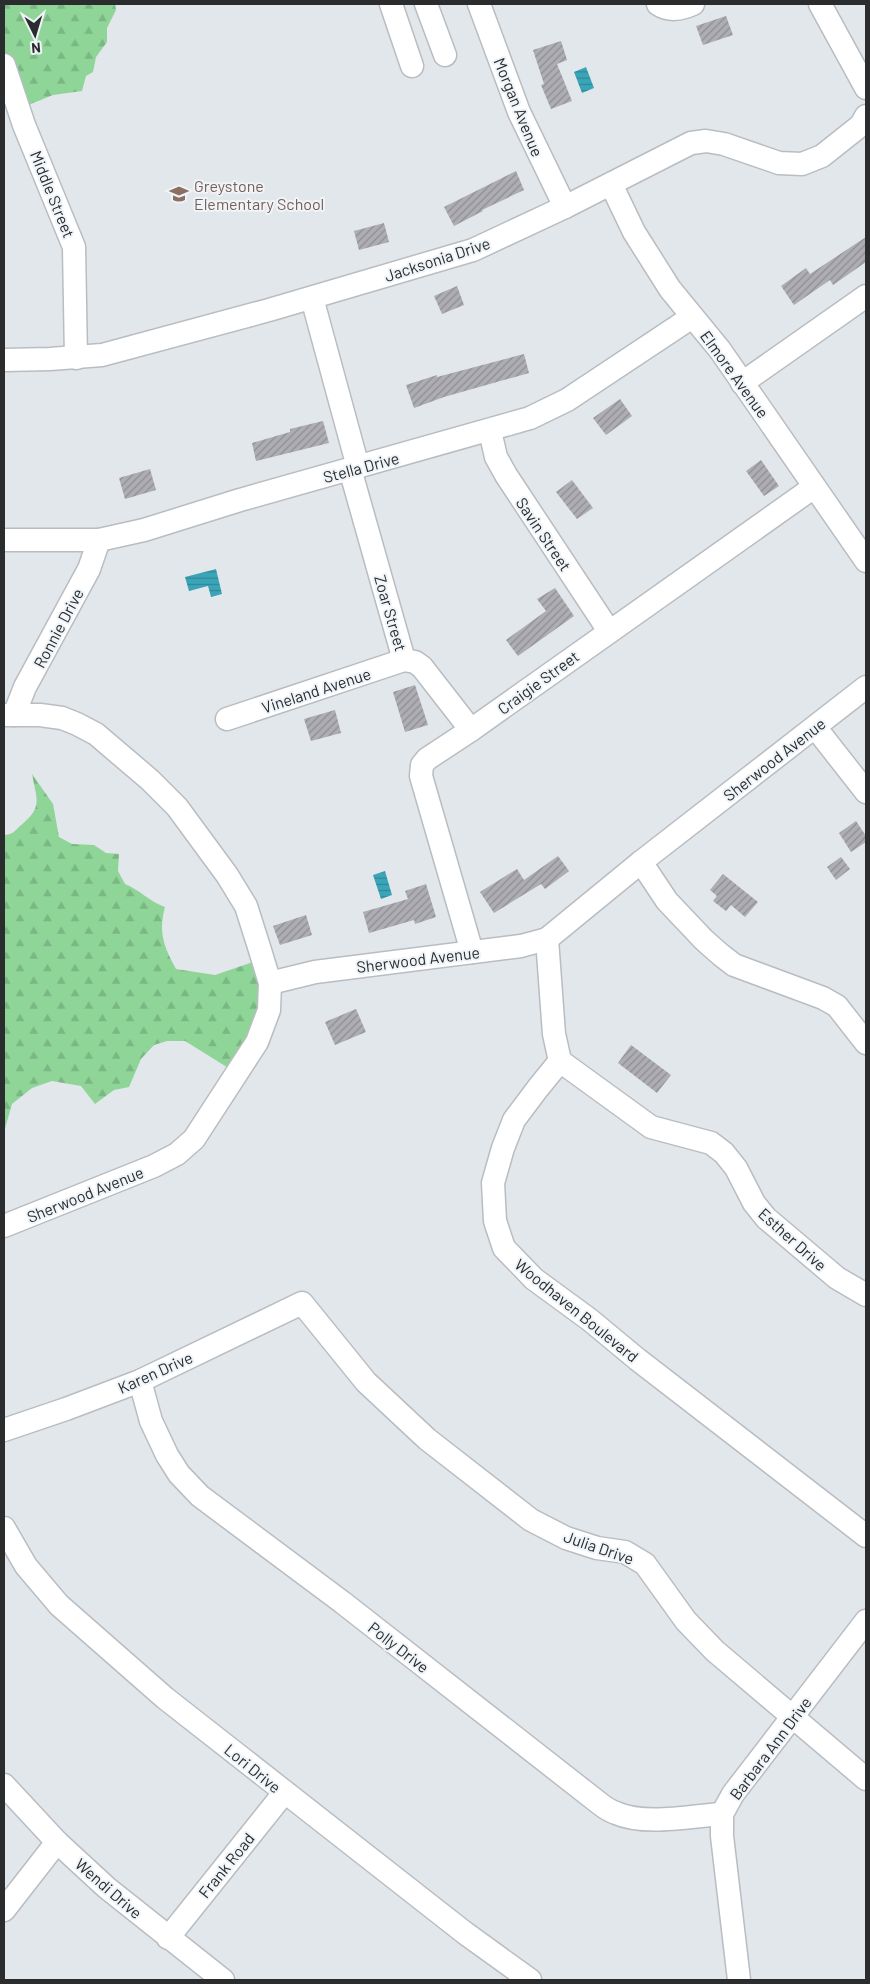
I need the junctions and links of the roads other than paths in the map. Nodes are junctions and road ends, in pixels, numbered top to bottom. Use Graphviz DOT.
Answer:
graph roads {
  1 [pos="391,4"];
  2 [pos="426,4"];
  3 [pos="479,4"];
  4 [pos="693,4"];
  5 [pos="820,4"];
  6 [pos="662,6"];
  7 [pos="445,55"];
  8 [pos="412,66"];
  9 [pos="5,74"];
  10 [pos="866,88"];
  11 [pos="866,116"];
  12 [pos="611,184"];
  13 [pos="565,207"];
  14 [pos="866,296"];
  15 [pos="312,298"];
  16 [pos="692,317"];
  17 [pos="76,358"];
  18 [pos="4,360"];
  19 [pos="742,383"];
  20 [pos="490,431"];
  21 [pos="354,468"];
  22 [pos="814,487"];
  23 [pos="4,540"];
  24 [pos="99,540"];
  25 [pos="866,561"];
  26 [pos="609,631"];
  27 [pos="404,660"];
  28 [pos="866,687"];
  29 [pos="9,715"];
  30 [pos="227,719"];
  31 [pos="815,727"];
  32 [pos="471,730"];
  33 [pos="866,792"];
  34 [pos="641,862"];
  35 [pos="547,939"];
  36 [pos="472,952"];
  37 [pos="270,983"];
  38 [pos="866,1042"];
  39 [pos="560,1061"];
  40 [pos="4,1226"];
  41 [pos="866,1295"];
  42 [pos="302,1302"];
  43 [pos="140,1381"];
  44 [pos="4,1430"];
  45 [pos="4,1528"];
  46 [pos="866,1536"];
  47 [pos="866,1621"];
  48 [pos="793,1717"];
  49 [pos="866,1779"];
  50 [pos="4,1785"];
  51 [pos="284,1793"];
  52 [pos="722,1814"];
  53 [pos="57,1842"];
  54 [pos="4,1910"];
  55 [pos="168,1938"];
  56 [pos="223,1980"];
  57 [pos="530,1980"];
  58 [pos="739,1980"];
  1 -- 8 [label="street"];
  2 -- 7 [label="street"];
  3 -- 13 [label="street, Morgan Avenue"];
  4 -- 6 [label="street"];
  5 -- 10 [label="street"];
  9 -- 17 [label="street, Middle Street"];
  11 -- 12 [label="street, Jacksonia Drive"];
  12 -- 13 [label="street, Jacksonia Drive"];
  12 -- 16 [label="street, Elmore Avenue"];
  13 -- 15 [label="street, Jacksonia Drive"];
  14 -- 19 [label="street"];
  15 -- 17 [label="street, Jacksonia Drive"];
  15 -- 21 [label="street, Zoar Street"];
  16 -- 19 [label="street, Elmore Avenue"];
  16 -- 20 [label="street, Stella Drive"];
  17 -- 18 [label="street, Jacksonia Drive"];
  19 -- 22 [label="street, Elmore Avenue"];
  20 -- 21 [label="street, Stella Drive"];
  20 -- 26 [label="street, Savin Street"];
  21 -- 24 [label="street, Stella Drive"];
  21 -- 27 [label="street, Zoar Street"];
  22 -- 25 [label="street, Elmore Avenue"];
  22 -- 26 [label="street, Craigie Street"];
  23 -- 24 [label="street, Stella Drive"];
  24 -- 29 [label="street, Ronnie Drive"];
  26 -- 32 [label="street, Craigie Street"];
  27 -- 30 [label="street, Vineland Avenue"];
  27 -- 32 [label="street, Zoar Street"];
  28 -- 31 [label="street, Sherwood Avenue"];
  29 -- 37 [label="street"];
  31 -- 33 [label="street"];
  31 -- 34 [label="street, Sherwood Avenue"];
  32 -- 36 [label="street, Craigie Street"];
  34 -- 35 [label="street, Sherwood Avenue"];
  34 -- 38 [label="street"];
  35 -- 36 [label="street, Sherwood Avenue"];
  35 -- 39 [label="street"];
  36 -- 37 [label="street, Sherwood Avenue"];
  37 -- 40 [label="street, Sherwood Avenue"];
  39 -- 41 [label="street, Esther Drive"];
  39 -- 46 [label="street, Woodhaven Boulevard"];
  42 -- 43 [label="street, Karen Drive"];
  42 -- 48 [label="street, Julia Drive"];
  43 -- 44 [label="street, Karen Drive"];
  43 -- 52 [label="street, Polly Drive"];
  45 -- 51 [label="street, Lori Drive"];
  47 -- 48 [label="street, Barbara Ann Drive"];
  48 -- 49 [label="street, Julia Drive"];
  48 -- 52 [label="street, Barbara Ann Drive"];
  50 -- 53 [label="street, Wendi Drive"];
  51 -- 55 [label="street, Frank Road"];
  51 -- 57 [label="street, Lori Drive"];
  52 -- 58 [label="street, Barbara Ann Drive"];
  53 -- 54 [label="street"];
  53 -- 55 [label="street, Wendi Drive"];
  55 -- 56 [label="street, Wendi Drive"];
}
